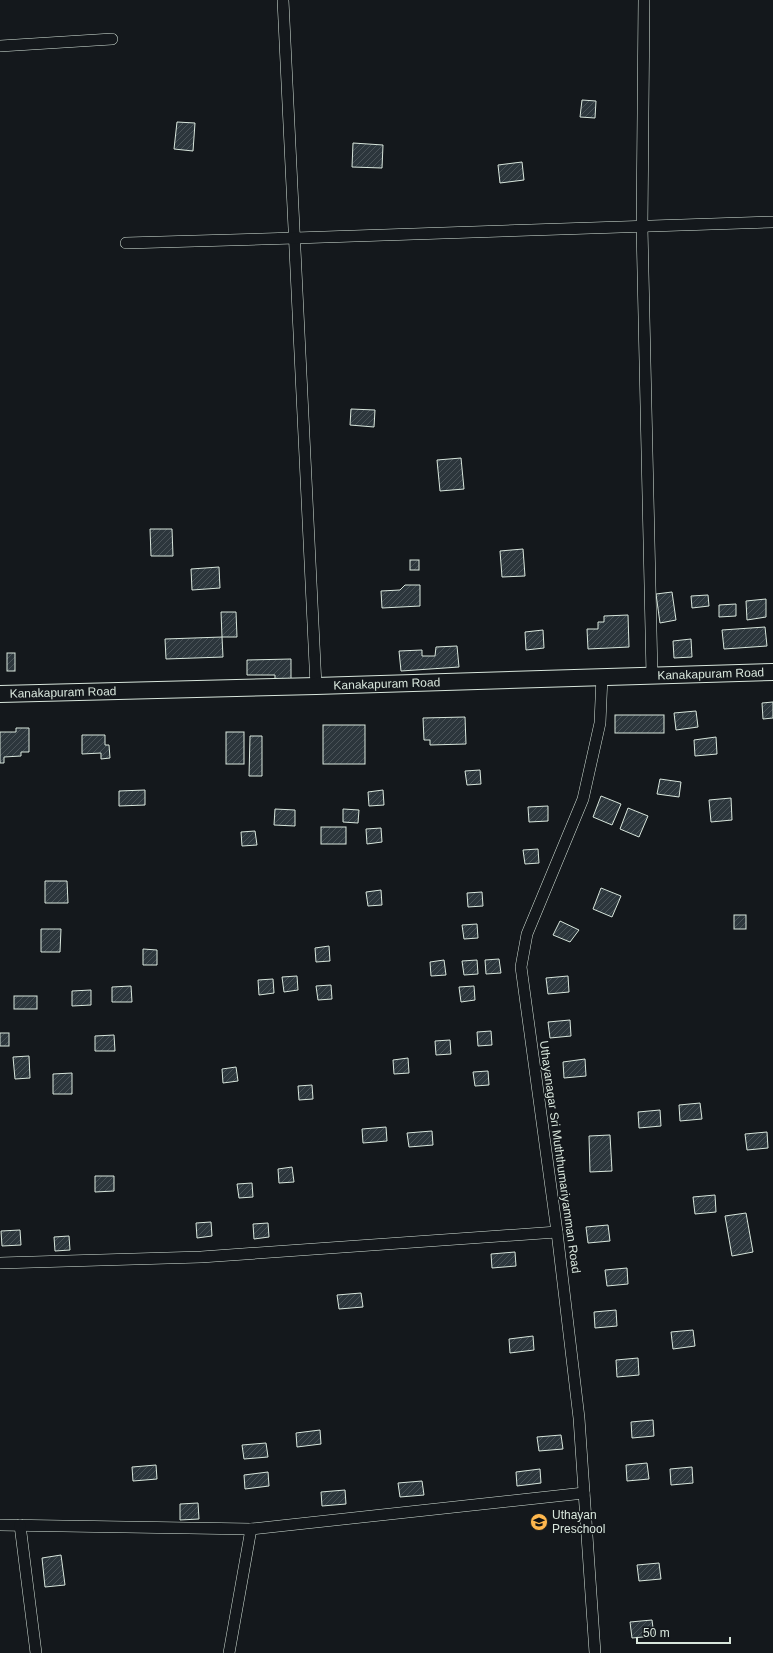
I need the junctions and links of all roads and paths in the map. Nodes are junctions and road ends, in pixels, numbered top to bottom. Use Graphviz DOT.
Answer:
graph roads {
  1 [pos="283,0"];
  2 [pos="644,0"];
  3 [pos="112,39"];
  4 [pos="0,46"];
  5 [pos="773,222"];
  6 [pos="642,227"];
  7 [pos="295,238"];
  8 [pos="126,243"];
  9 [pos="773,672"];
  10 [pos="652,675"];
  11 [pos="602,676"];
  12 [pos="316,686"];
  13 [pos="0,694"];
  14 [pos="557,1232"];
  15 [pos="0,1263"];
  16 [pos="584,1493"];
  17 [pos="0,1525"];
  18 [pos="20,1525"];
  19 [pos="252,1529"];
  20 [pos="36,1653"];
  21 [pos="229,1653"];
  22 [pos="595,1653"];
  1 -- 7 [label="street"];
  2 -- 6 [label="street"];
  3 -- 4 [label="street"];
  5 -- 6 [label="street"];
  6 -- 7 [label="street"];
  6 -- 10 [label="street"];
  7 -- 8 [label="street"];
  7 -- 12 [label="street"];
  9 -- 10 [label="street, Kanakapuram Road"];
  10 -- 11 [label="street, Kanakapuram Road"];
  11 -- 12 [label="street, Kanakapuram Road"];
  11 -- 14 [label="street, Uthayanagar Sri Muththumariyamman Road"];
  12 -- 13 [label="street, Kanakapuram Road"];
  14 -- 15 [label="street"];
  14 -- 16 [label="street, Uthayanagar Sri Muththumariyamman Road"];
  16 -- 19 [label="street"];
  16 -- 22 [label="street, Uthayanagar Sri Muththumariyamman Road"];
  17 -- 18 [label="street"];
  18 -- 19 [label="street"];
  18 -- 20 [label="street"];
  19 -- 21 [label="street"];
}
